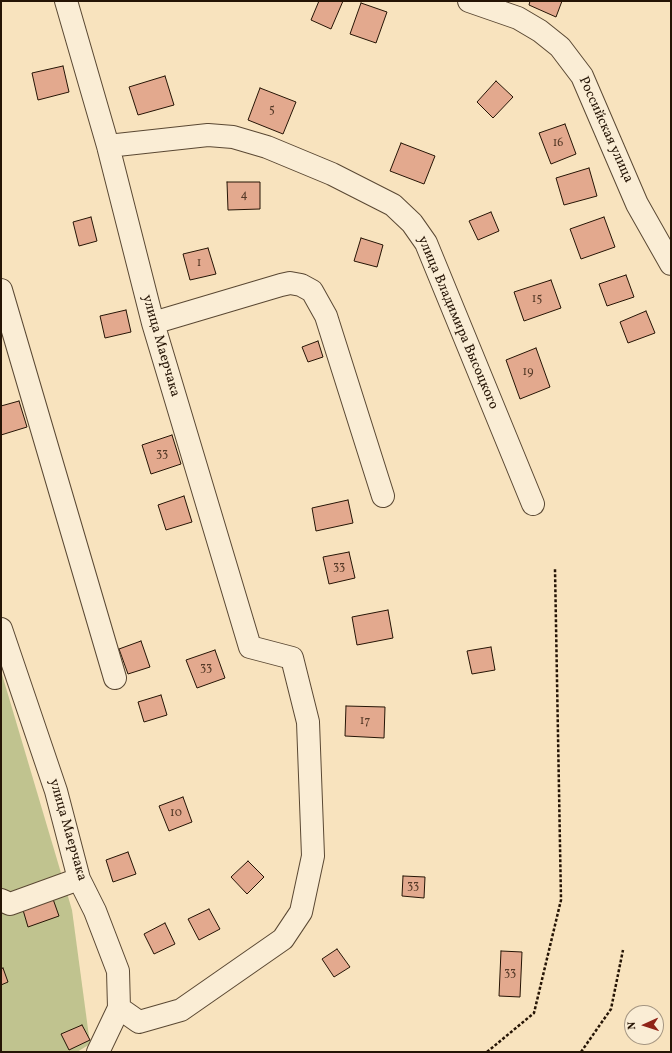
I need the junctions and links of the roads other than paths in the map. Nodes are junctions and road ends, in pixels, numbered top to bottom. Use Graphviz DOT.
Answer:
graph roads {
  1 [pos="66,1"];
  2 [pos="469,1"];
  3 [pos="108,146"];
  4 [pos="671,264"];
  5 [pos="1,290"];
  6 [pos="153,323"];
  7 [pos="383,496"];
  8 [pos="533,504"];
  9 [pos="1,629"];
  10 [pos="115,678"];
  11 [pos="79,879"];
  12 [pos="1,900"];
  13 [pos="119,1008"];
  14 [pos="98,1052"];
  1 -- 3 [label="street, улица Маерчака"];
  2 -- 4 [label="street, Российская улица"];
  3 -- 6 [label="street, улица Маерчака"];
  3 -- 8 [label="street, улица Владимира Высоцкого"];
  5 -- 10 [label="street"];
  6 -- 7 [label="street"];
  6 -- 13 [label="street, улица Маерчака"];
  9 -- 11 [label="street, улица Маерчака"];
  11 -- 12 [label="street"];
  11 -- 13 [label="street, улица Маерчака"];
  13 -- 14 [label="street, улица Маерчака"];
}
